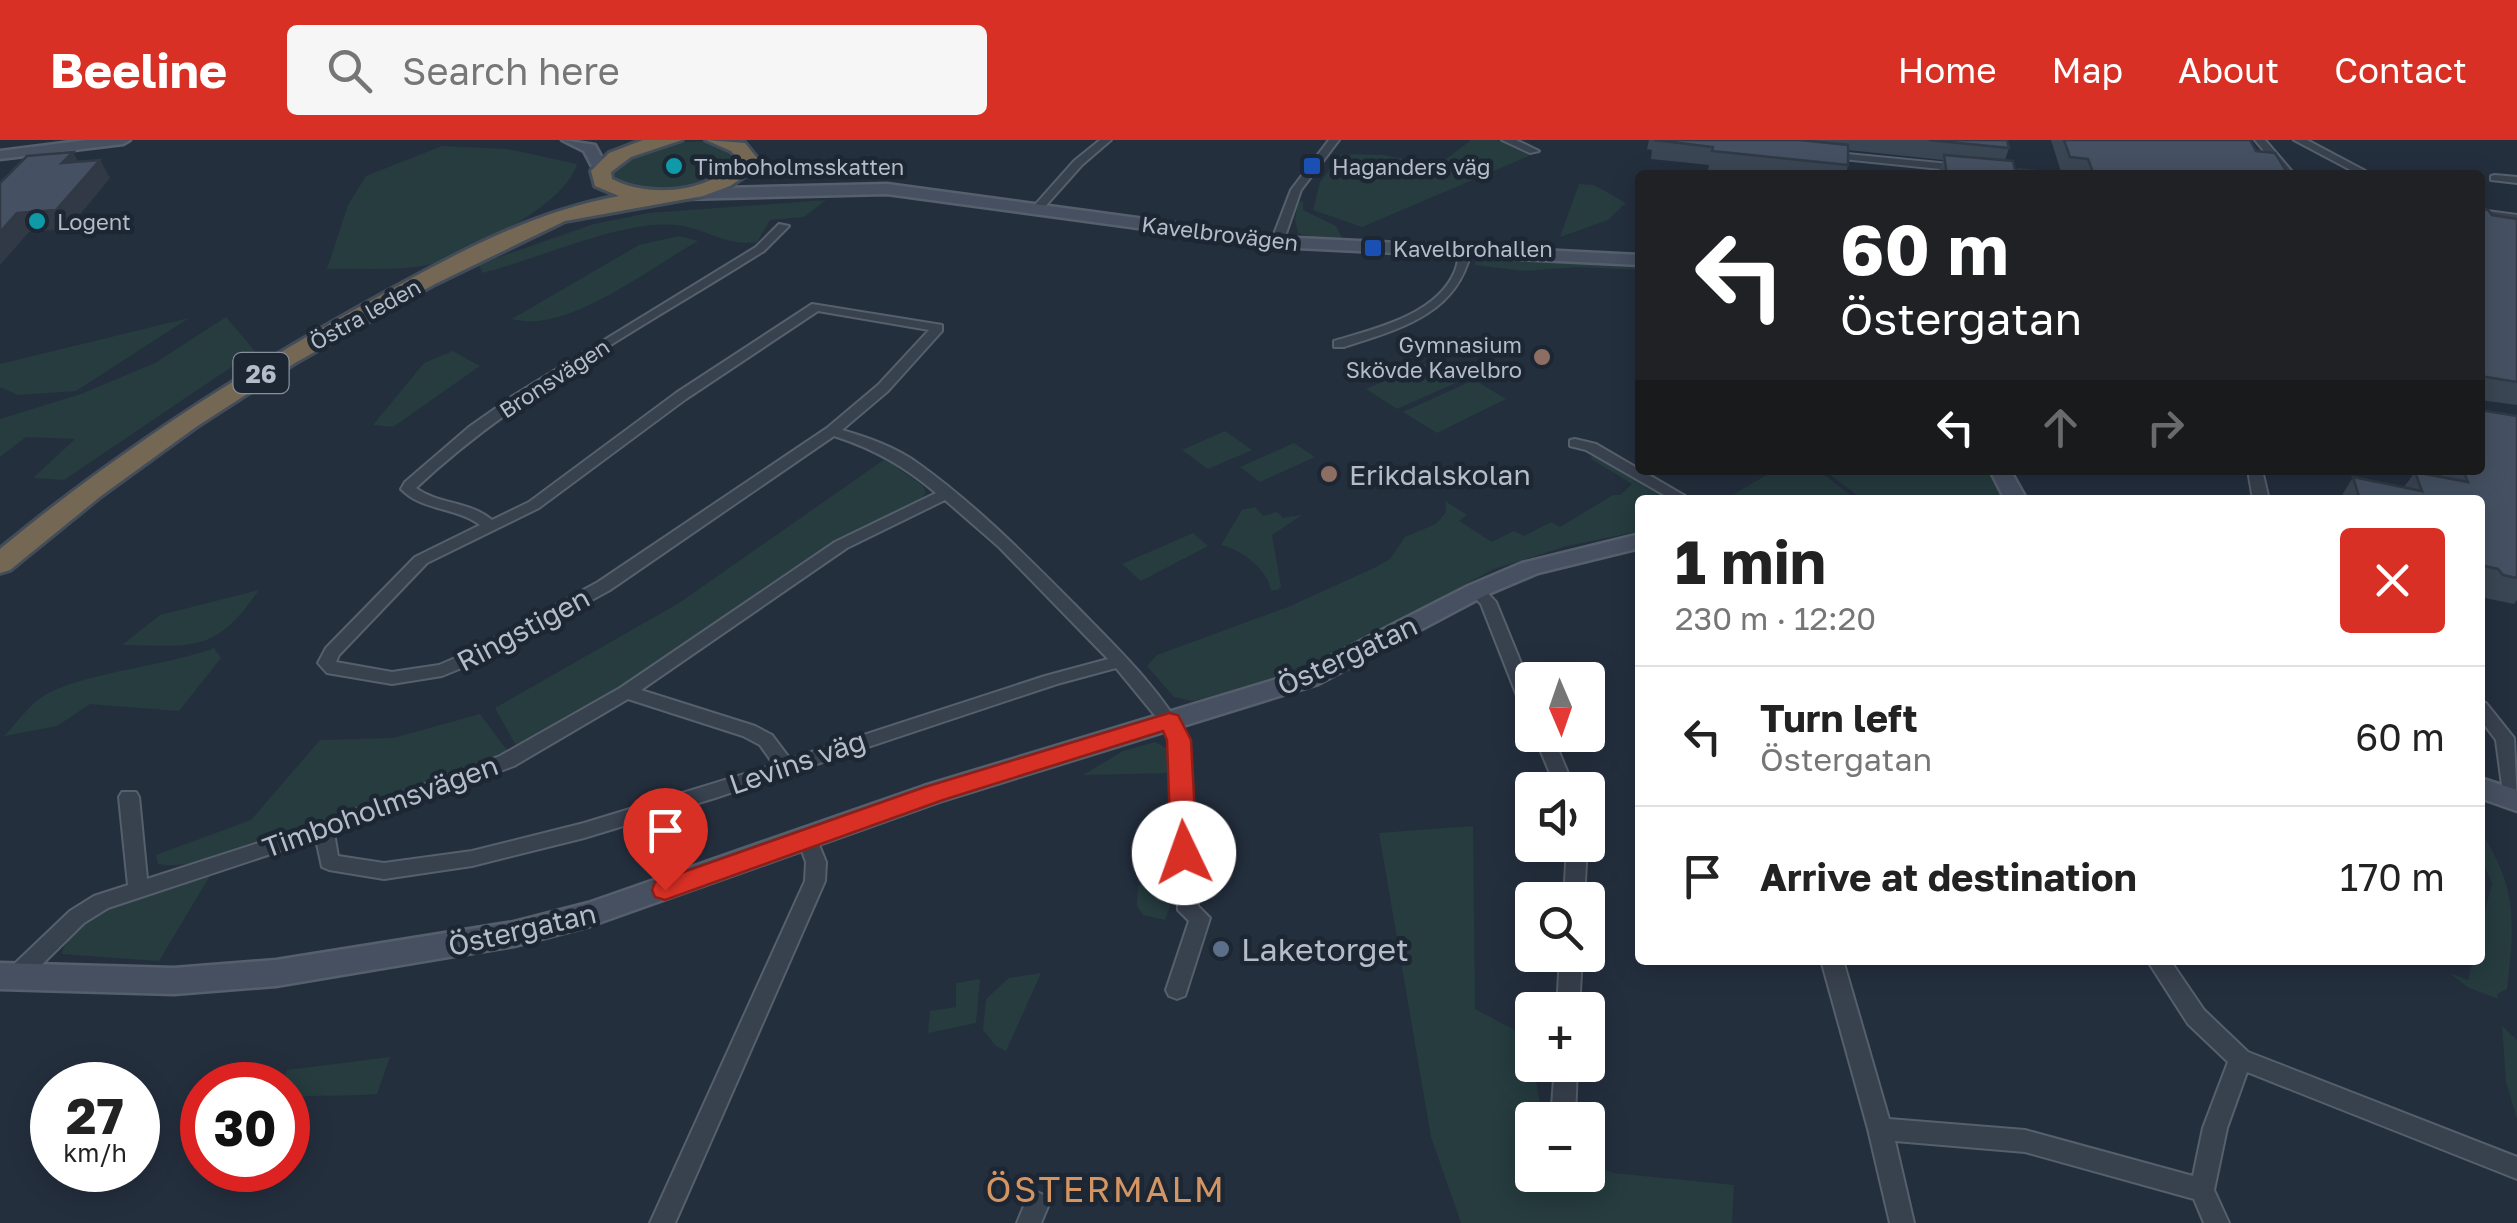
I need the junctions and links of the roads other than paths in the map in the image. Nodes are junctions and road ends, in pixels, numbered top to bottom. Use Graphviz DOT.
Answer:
graph roads {
  1 [pos="123,140"];
  2 [pos="569,140"];
  3 [pos="672,140"];
  4 [pos="715,140"];
  5 [pos="1106,140"];
  6 [pos="1334,140"];
  7 [pos="1507,140"];
  8 [pos="2260,140"];
  9 [pos="2299,140"];
  10 [pos="763,142"];
  11 [pos="1534,151"];
  12 [pos="1821,154"];
  13 [pos="0,155"];
  14 [pos="746,161"];
  15 [pos="1967,169"];
  16 [pos="2286,170"];
  17 [pos="2358,170"];
  18 [pos="600,173"];
  19 [pos="2495,178"];
  20 [pos="2517,180"];
  21 [pos="802,188"];
  22 [pos="681,194"];
  23 [pos="655,196"];
  24 [pos="1038,208"];
  25 [pos="2485,214"];
  26 [pos="2517,218"];
  27 [pos="546,221"];
  28 [pos="783,226"];
  29 [pos="2485,228"];
  30 [pos="2517,232"];
  31 [pos="1276,242"];
  32 [pos="1465,251"];
  33 [pos="1635,260"];
  34 [pos="1338,344"];
  35 [pos="832,431"];
  36 [pos="1575,443"];
  37 [pos="1635,472"];
  38 [pos="1640,475"];
  39 [pos="946,494"];
  40 [pos="1675,495"];
  41 [pos="490,526"];
  42 [pos="1635,541"];
  43 [pos="0,564"];
  44 [pos="1476,591"];
  45 [pos="1120,661"];
  46 [pos="1515,668"];
  47 [pos="626,692"];
  48 [pos="2485,713"];
  49 [pos="1169,721"];
  50 [pos="784,766"];
  51 [pos="2485,790"];
  52 [pos="129,797"];
  53 [pos="2516,804"];
  54 [pos="324,829"];
  55 [pos="808,840"];
  56 [pos="138,887"];
  57 [pos="1833,965"];
  58 [pos="2161,965"];
  59 [pos="8,976"];
  60 [pos="1177,990"];
  61 [pos="2240,1059"];
  62 [pos="1880,1129"];
  63 [pos="2517,1168"];
  64 [pos="2202,1190"];
  65 [pos="662,1223"];
  66 [pos="1902,1223"];
  67 [pos="2216,1223"];
  1 -- 13 [label="street"];
  2 -- 18 [label="street"];
  3 -- 18 [label="highway, 26"];
  4 -- 14 [label="highway"];
  5 -- 24 [label="street"];
  6 -- 31 [label="street"];
  7 -- 11 [label="street"];
  8 -- 16 [label="street"];
  9 -- 17 [label="street"];
  10 -- 14 [label="highway, 26"];
  12 -- 15 [label="street"];
  14 -- 21 [label="street, Kavelbrovägen"];
  14 -- 22 [label="highway, 26"];
  18 -- 23 [label="highway, 26"];
  18 -- 27 [label="highway, Östra leden / 26"];
  19 -- 20 [label="street"];
  21 -- 22 [label="street, Kavelbrovägen"];
  21 -- 24 [label="street, Kavelbrovägen"];
  22 -- 23 [label="highway, 26"];
  23 -- 27 [label="highway, Östra leden / 26"];
  24 -- 31 [label="street, Kavelbrovägen"];
  25 -- 26 [label="street"];
  27 -- 43 [label="highway, Östra leden / 26"];
  28 -- 41 [label="street, Bronsvägen"];
  29 -- 30 [label="street"];
  31 -- 32 [label="street, Kavelbrovägen"];
  32 -- 33 [label="street, Kavelbrovägen"];
  32 -- 34 [label="street"];
  35 -- 39 [label="street"];
  35 -- 41 [label="street, Ringstigen"];
  35 -- 41 [label="street, Ringstigen"];
  36 -- 37 [label="street"];
  38 -- 40 [label="street"];
  39 -- 45 [label="street"];
  39 -- 47 [label="street, Timboholmsvägen"];
  42 -- 44 [label="street, Östergatan"];
  44 -- 46 [label="street"];
  44 -- 49 [label="street, Östergatan"];
  45 -- 49 [label="street"];
  45 -- 50 [label="street, Levins väg"];
  47 -- 50 [label="street"];
  47 -- 54 [label="street, Timboholmsvägen"];
  48 -- 53 [label="street"];
  49 -- 55 [label="street, Östergatan"];
  49 -- 60 [label="street"];
  50 -- 54 [label="street, Levins väg"];
  51 -- 53 [label="street"];
  52 -- 56 [label="street"];
  54 -- 56 [label="street, Timboholmsvägen"];
  55 -- 59 [label="street, Östergatan"];
  55 -- 65 [label="street"];
  56 -- 59 [label="street, Timboholmsvägen"];
  57 -- 62 [label="street"];
  58 -- 61 [label="street"];
  61 -- 63 [label="street"];
  61 -- 64 [label="street"];
  62 -- 64 [label="street"];
  62 -- 66 [label="street"];
  64 -- 67 [label="street"];
}
